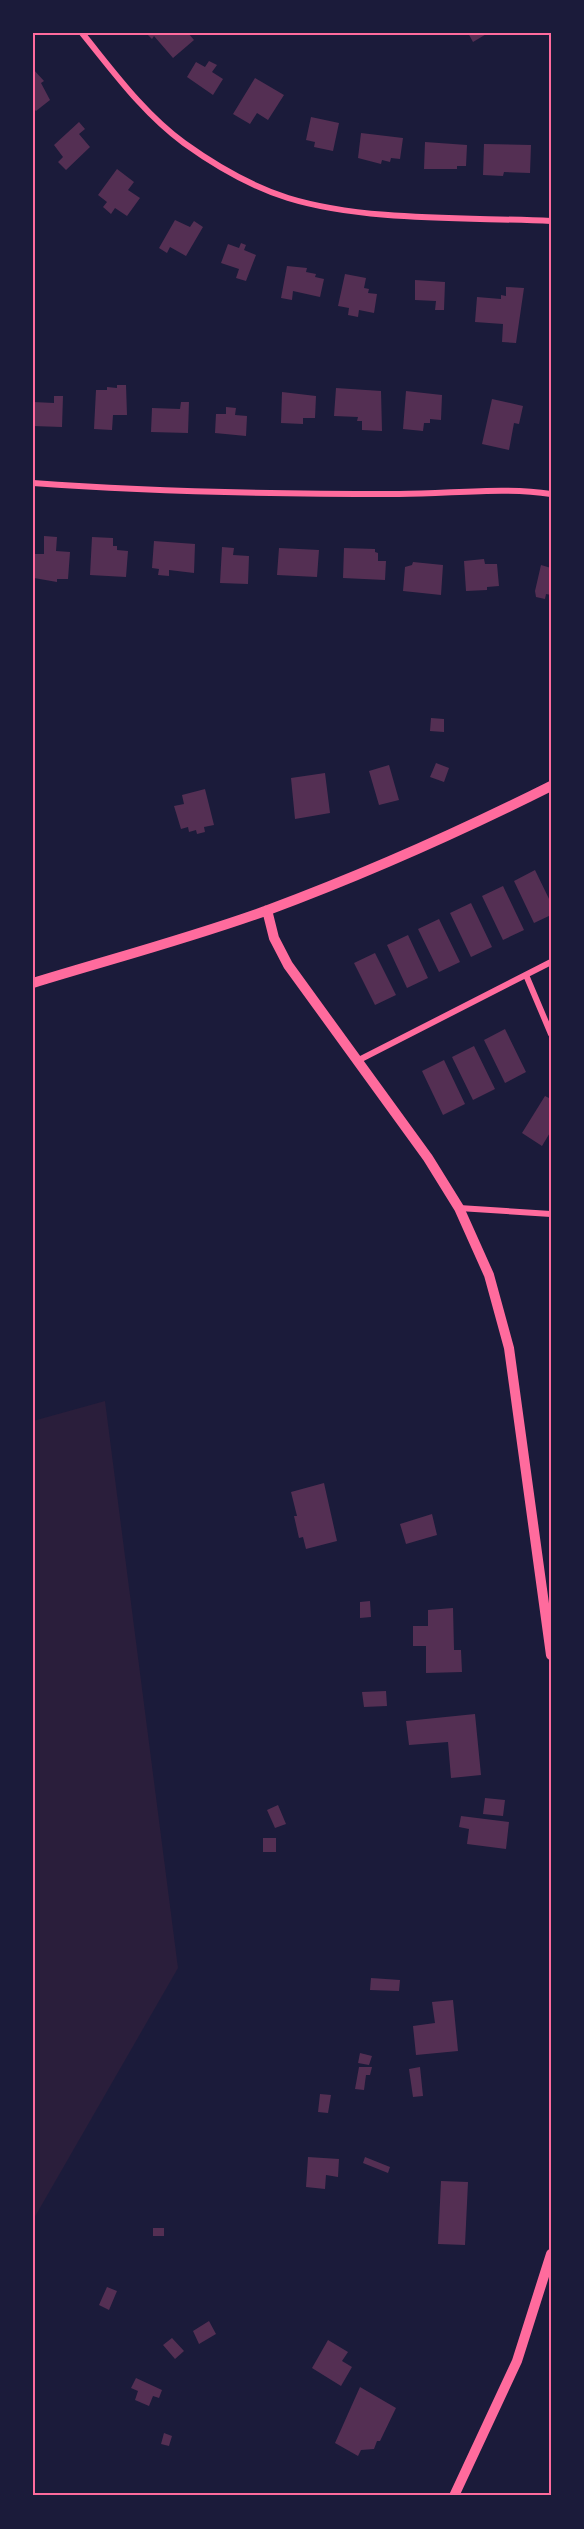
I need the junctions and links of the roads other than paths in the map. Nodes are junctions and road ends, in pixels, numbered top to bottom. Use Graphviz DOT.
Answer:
graph roads {
  1 [pos="82,33"];
  2 [pos="551,221"];
  3 [pos="33,483"];
  4 [pos="551,493"];
  5 [pos="551,786"];
  6 [pos="267,910"];
  7 [pos="551,962"];
  8 [pos="526,975"];
  9 [pos="33,983"];
  10 [pos="551,1034"];
  11 [pos="357,1060"];
  12 [pos="459,1208"];
  13 [pos="551,1214"];
  14 [pos="551,1655"];
  15 [pos="551,2254"];
  16 [pos="454,2496"];
  1 -- 2 [label="street"];
  3 -- 4 [label="street"];
  5 -- 6 [label="street"];
  6 -- 9 [label="street"];
  6 -- 11 [label="street"];
  7 -- 8 [label="street"];
  8 -- 10 [label="street"];
  8 -- 11 [label="street"];
  11 -- 12 [label="street"];
  12 -- 13 [label="street"];
  12 -- 14 [label="street"];
  15 -- 16 [label="street"];
}
